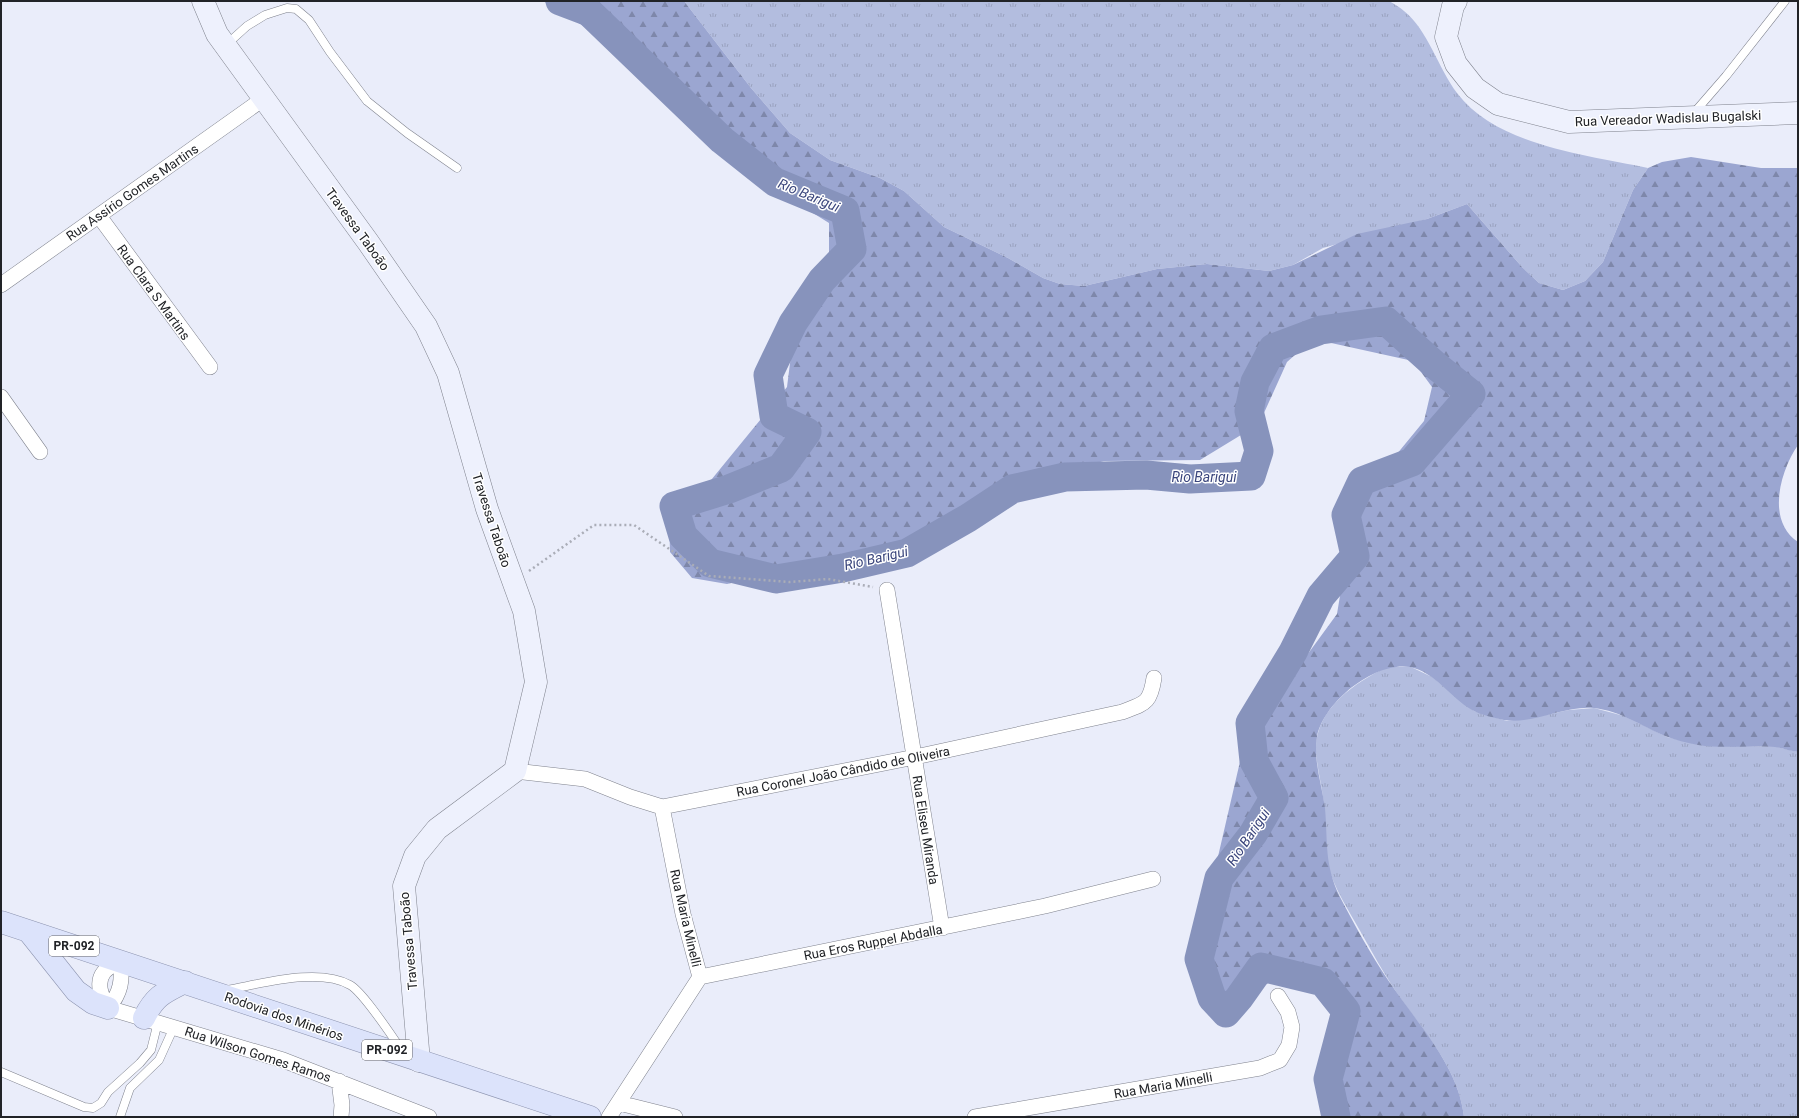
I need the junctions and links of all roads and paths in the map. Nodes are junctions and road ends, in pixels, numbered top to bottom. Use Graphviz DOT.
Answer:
graph roads {
  1 [pos="203,1"];
  2 [pos="1785,1"];
  3 [pos="1450,3"];
  4 [pos="225,46"];
  5 [pos="263,100"];
  6 [pos="1798,113"];
  7 [pos="1690,118"];
  8 [pos="457,168"];
  9 [pos="99,216"];
  10 [pos="1,285"];
  11 [pos="210,367"];
  12 [pos="1,397"];
  13 [pos="40,452"];
  14 [pos="513,582"];
  15 [pos="887,590"];
  16 [pos="1154,678"];
  17 [pos="915,757"];
  18 [pos="515,771"];
  19 [pos="662,807"];
  20 [pos="1153,879"];
  21 [pos="1,922"];
  22 [pos="942,928"];
  23 [pos="29,932"];
  24 [pos="120,960"];
  25 [pos="700,976"];
  26 [pos="185,982"];
  27 [pos="214,992"];
  28 [pos="1278,996"];
  29 [pos="108,1008"];
  30 [pos="151,1020"];
  31 [pos="174,1027"];
  32 [pos="413,1059"];
  33 [pos="1,1072"];
  34 [pos="339,1081"];
  35 [pos="619,1103"];
  36 [pos="120,1117"];
  37 [pos="341,1117"];
  38 [pos="429,1117"];
  39 [pos="590,1117"];
  40 [pos="609,1117"];
  41 [pos="676,1117"];
  42 [pos="976,1117"];
  1 -- 4 [label="street, Travessa Taboão"];
  2 -- 7 [label="lane"];
  3 -- 7 [label="street, Rua Vereador Wadislau Bugalski"];
  4 -- 5 [label="street, Travessa Taboão"];
  4 -- 8 [label="lane"];
  5 -- 9 [label="street, Rua Assírio Gomes Martins"];
  5 -- 14 [label="street, Travessa Taboão"];
  6 -- 7 [label="street, Rua Vereador Wadislau Bugalski"];
  9 -- 10 [label="street, Rua Assírio Gomes Martins"];
  9 -- 11 [label="street, Rua Clara S Martins"];
  12 -- 13 [label="street"];
  14 -- 15 [label="path"];
  14 -- 18 [label="street, Travessa Taboão"];
  15 -- 17 [label="street, Rua Eliseu Miranda"];
  16 -- 17 [label="street, Rua Coronel João Cândido de Oliveira"];
  17 -- 19 [label="street, Rua Coronel João Cândido de Oliveira"];
  17 -- 22 [label="street, Rua Eliseu Miranda"];
  18 -- 19 [label="street, Rua Coronel João Cândido de Oliveira"];
  18 -- 32 [label="street, Travessa Taboão"];
  19 -- 25 [label="street, Rua Maria Minelli"];
  20 -- 22 [label="street, Rua Eros Ruppel Abdalla"];
  21 -- 23 [label="main road, Rodovia dos Minérios / PR-092"];
  22 -- 25 [label="street, Rua Eros Ruppel Abdalla"];
  23 -- 24 [label="main road, Rodovia dos Minérios / PR-092"];
  23 -- 29 [label="main road"];
  24 -- 26 [label="main road, Rodovia dos Minérios / PR-092"];
  24 -- 29 [label="street"];
  24 -- 29 [label="street"];
  25 -- 35 [label="street, Rua Maria Minelli"];
  26 -- 27 [label="main road, Rodovia dos Minérios / PR-092"];
  26 -- 30 [label="main road"];
  27 -- 32 [label="main road, Rodovia dos Minérios / PR-092"];
  27 -- 32 [label="lane"];
  28 -- 42 [label="street, Rua Maria Minelli"];
  29 -- 30 [label="street, Rua Wilson Gomes Ramos"];
  30 -- 31 [label="street, Rua Wilson Gomes Ramos"];
  30 -- 33 [label="lane"];
  31 -- 34 [label="street, Rua Wilson Gomes Ramos"];
  31 -- 36 [label="lane"];
  32 -- 39 [label="main road, Rodovia dos Minérios / PR-092"];
  34 -- 37 [label="street"];
  34 -- 38 [label="street, Rua Wilson Gomes Ramos"];
  35 -- 40 [label="street, Rua Maria Minelli"];
  35 -- 41 [label="street"];
}
